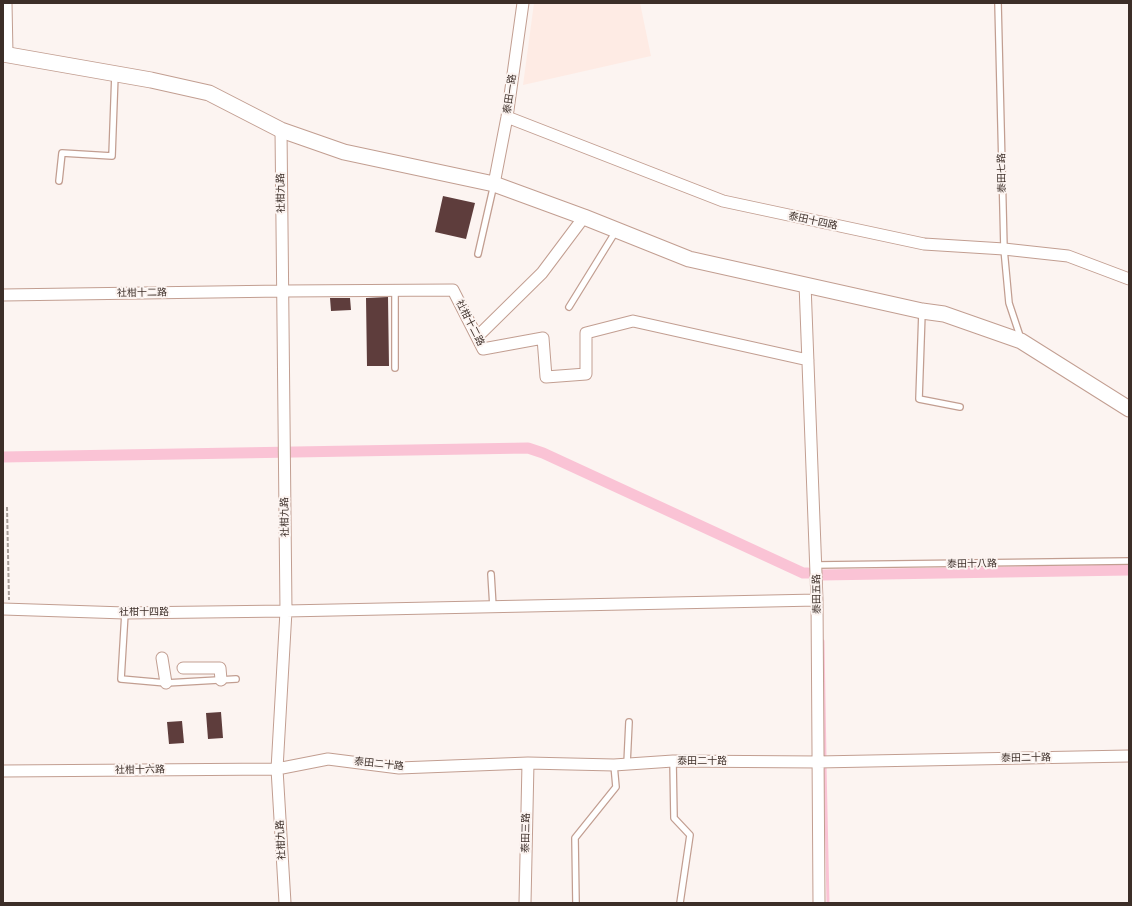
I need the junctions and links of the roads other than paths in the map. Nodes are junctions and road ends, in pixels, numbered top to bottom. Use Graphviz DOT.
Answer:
graph roads {
  1 [pos="6,3"];
  2 [pos="523,3"];
  3 [pos="998,3"];
  4 [pos="5,54"];
  5 [pos="115,74"];
  6 [pos="507,117"];
  7 [pos="281,130"];
  8 [pos="59,181"];
  9 [pos="494,184"];
  10 [pos="584,217"];
  11 [pos="616,230"];
  12 [pos="1004,249"];
  13 [pos="478,254"];
  14 [pos="1129,280"];
  15 [pos="806,284"];
  16 [pos="395,290"];
  17 [pos="282,291"];
  18 [pos="3,295"];
  19 [pos="568,307"];
  20 [pos="922,311"];
  21 [pos="477,337"];
  22 [pos="1021,341"];
  23 [pos="808,360"];
  24 [pos="395,368"];
  25 [pos="960,407"];
  26 [pos="1129,409"];
  27 [pos="1129,561"];
  28 [pos="816,565"];
  29 [pos="491,574"];
  30 [pos="817,600"];
  31 [pos="493,607"];
  32 [pos="6,609"];
  33 [pos="286,611"];
  34 [pos="125,613"];
  35 [pos="162,658"];
  36 [pos="183,668"];
  37 [pos="236,679"];
  38 [pos="221,680"];
  39 [pos="166,684"];
  40 [pos="629,722"];
  41 [pos="1129,756"];
  42 [pos="673,761"];
  43 [pos="818,762"];
  44 [pos="528,763"];
  45 [pos="627,764"];
  46 [pos="614,765"];
  47 [pos="277,769"];
  48 [pos="3,771"];
  49 [pos="285,903"];
  50 [pos="525,903"];
  51 [pos="576,903"];
  52 [pos="680,903"];
  53 [pos="819,903"];
  1 -- 4 [label="street"];
  2 -- 6 [label="street, 泰田一路"];
  3 -- 12 [label="lane, 泰田七路"];
  4 -- 5 [label="street"];
  5 -- 7 [label="street"];
  5 -- 8 [label="lane"];
  6 -- 9 [label="street, 泰田一路"];
  6 -- 12 [label="street, 泰田十四路"];
  7 -- 9 [label="street"];
  7 -- 17 [label="street, 社柑九路"];
  9 -- 10 [label="street"];
  9 -- 13 [label="lane"];
  10 -- 11 [label="street"];
  10 -- 21 [label="street"];
  11 -- 15 [label="street"];
  11 -- 19 [label="lane"];
  12 -- 14 [label="street, 泰田十四路"];
  12 -- 22 [label="lane, 泰田七路"];
  15 -- 20 [label="street"];
  15 -- 23 [label="street, 泰田五路"];
  16 -- 17 [label="street, 社柑十二路"];
  16 -- 21 [label="street, 社柑十二路"];
  16 -- 24 [label="lane"];
  17 -- 18 [label="street, 社柑十二路"];
  17 -- 33 [label="street, 社柑九路"];
  20 -- 22 [label="street"];
  20 -- 25 [label="lane"];
  21 -- 23 [label="street, 社柑十二路"];
  22 -- 26 [label="street"];
  23 -- 28 [label="street, 泰田五路"];
  27 -- 28 [label="lane, 泰田十八路"];
  28 -- 30 [label="street, 泰田五路"];
  29 -- 31 [label="lane"];
  30 -- 31 [label="street, 社柑十四路"];
  30 -- 43 [label="street, 泰田五路"];
  31 -- 33 [label="street, 社柑十四路"];
  32 -- 34 [label="street, 社柑十四路"];
  33 -- 34 [label="street, 社柑十四路"];
  33 -- 47 [label="street, 社柑九路"];
  34 -- 39 [label="lane"];
  35 -- 39 [label="street"];
  36 -- 38 [label="street"];
  37 -- 38 [label="lane"];
  38 -- 39 [label="lane"];
  40 -- 45 [label="lane"];
  41 -- 43 [label="street, 泰田二十路"];
  42 -- 43 [label="street, 泰田二十路"];
  42 -- 45 [label="street, 泰田二十路"];
  42 -- 52 [label="lane"];
  43 -- 53 [label="street, 泰田五路"];
  44 -- 46 [label="street, 泰田二十路"];
  44 -- 47 [label="street, 泰田二十路"];
  44 -- 50 [label="street, 泰田三路"];
  45 -- 46 [label="street, 泰田二十路"];
  46 -- 51 [label="lane"];
  47 -- 48 [label="street, 社柑十六路"];
  47 -- 49 [label="street, 社柑九路"];
}
